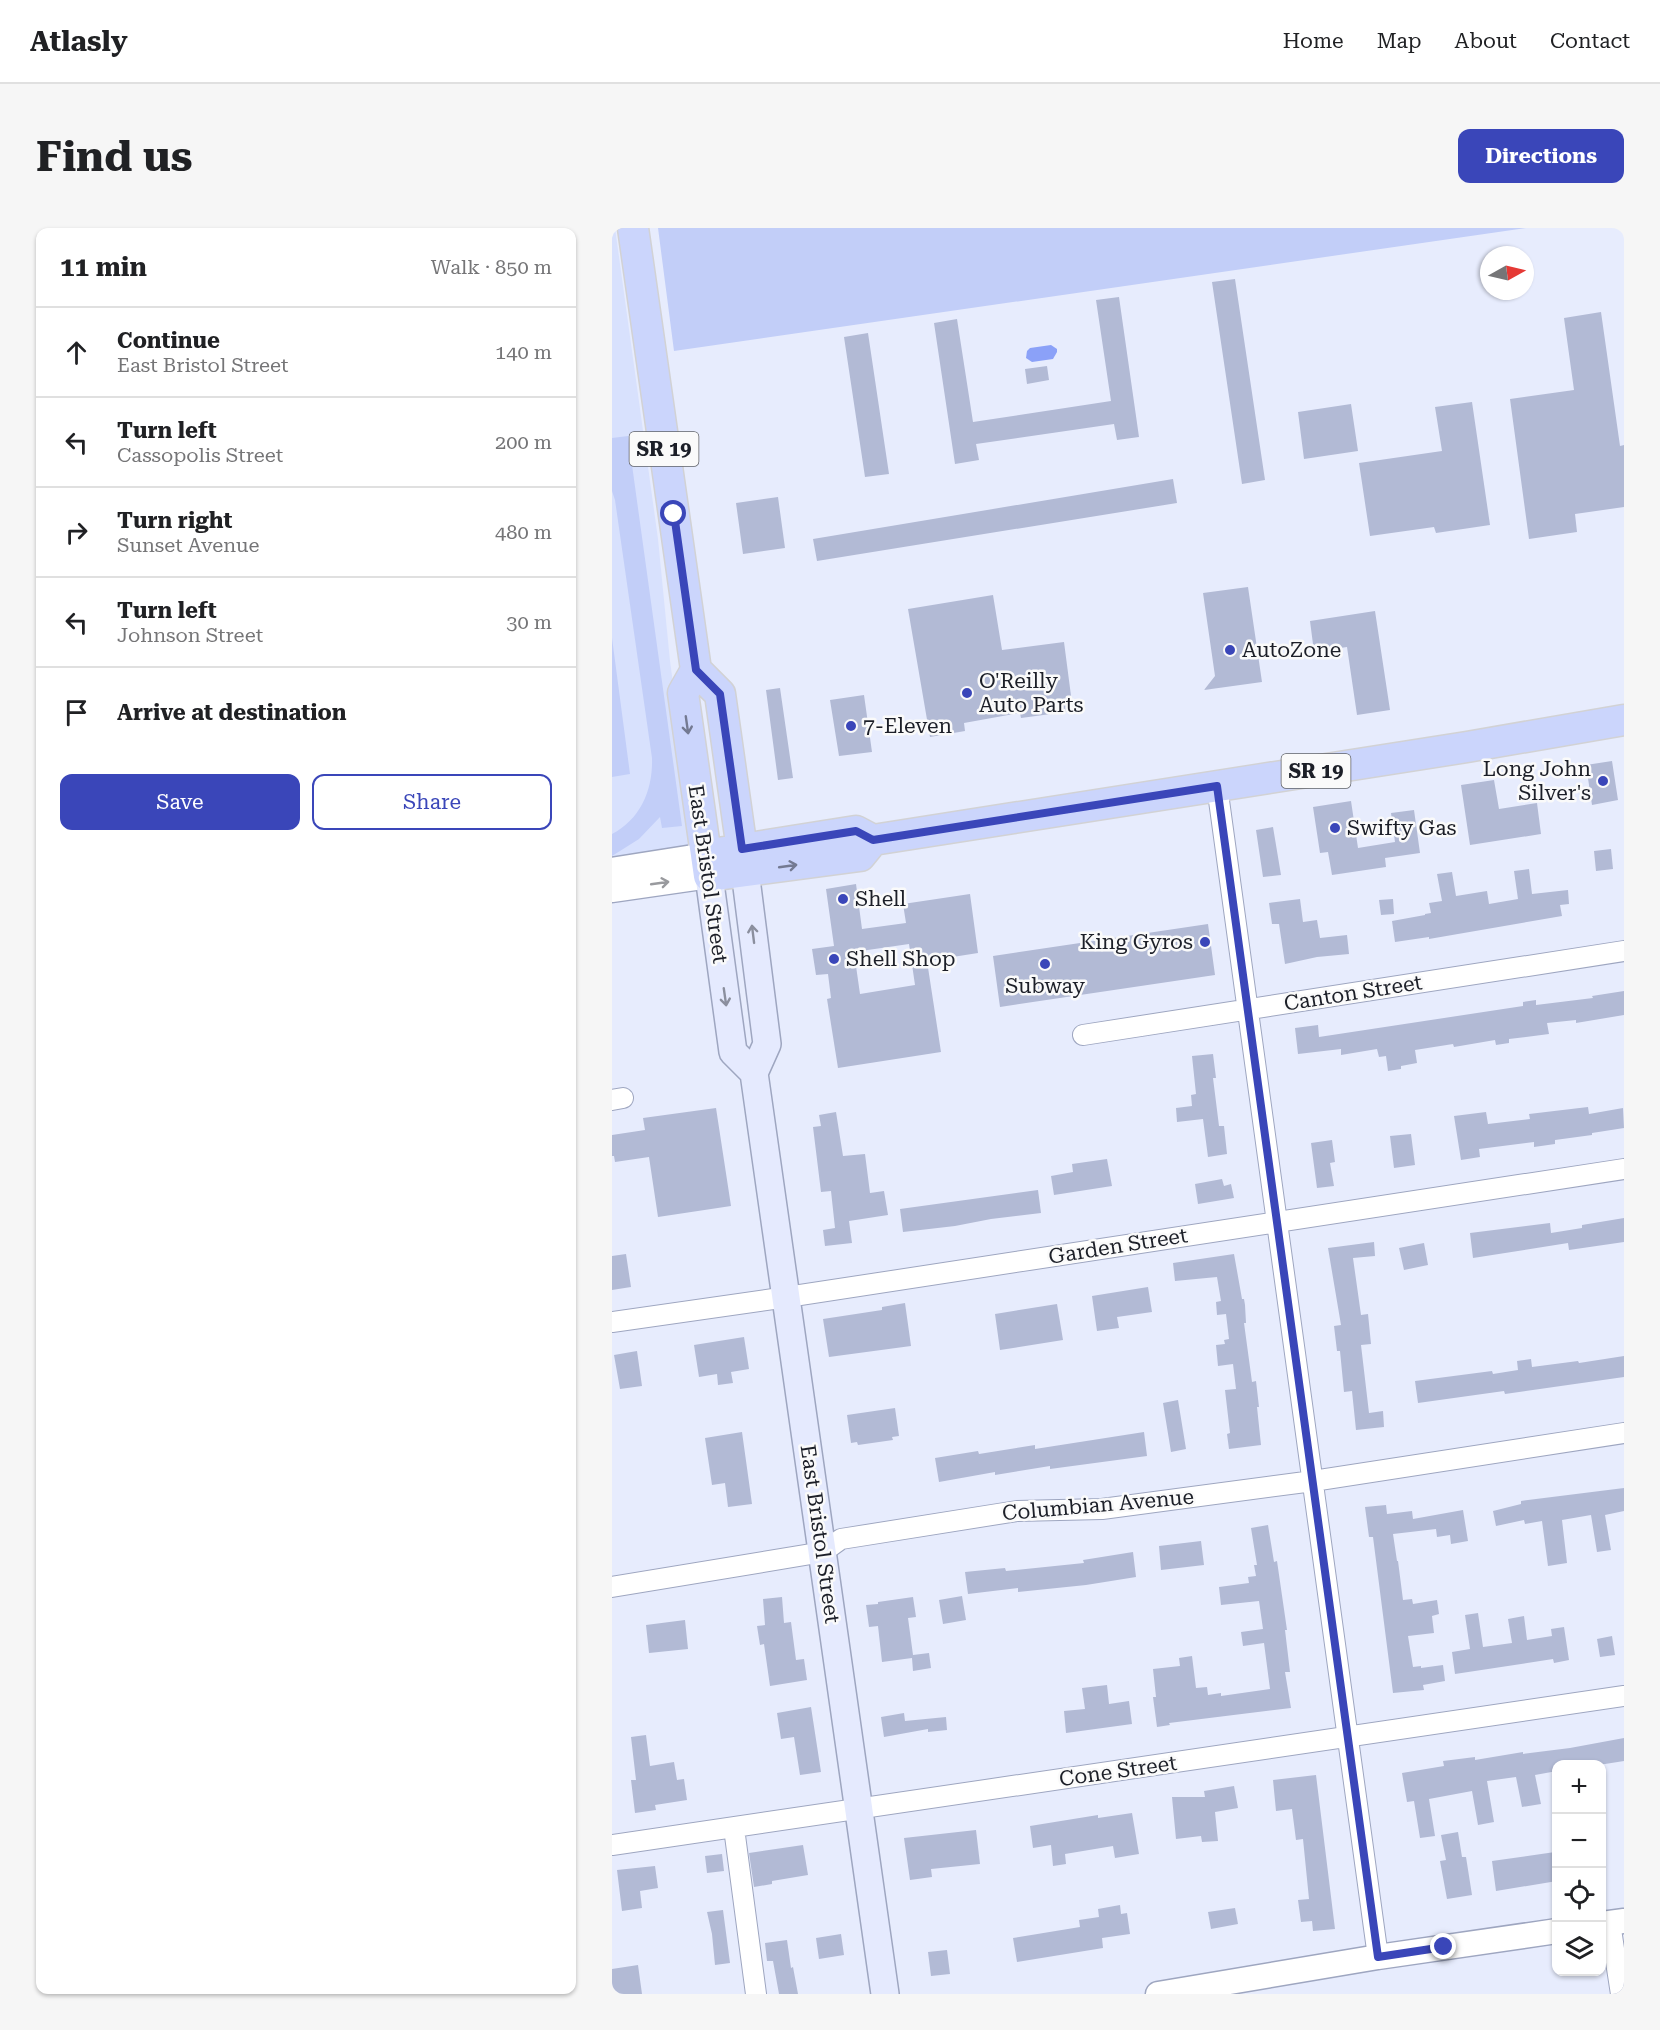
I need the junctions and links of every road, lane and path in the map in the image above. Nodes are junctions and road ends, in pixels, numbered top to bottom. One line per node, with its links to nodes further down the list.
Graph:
1 (633, 228): 2 (main road, SR 19)
2 (696, 670): 5 (main road, East Bristol Street); 6 (main road, East Bristol Street, one-way to 6)
3 (1624, 720): 4 (main road, SR 19)
4 (1217, 786): 5 (main road, SR 19); 10 (street)
5 (743, 860): 6 (main road, SR 19); 12 (main road, East Bristol Street, one-way to 5)
6 (707, 866): 7 (street); 8 (street, one-way to 6); 12 (main road, East Bristol Street, one-way to 12)
7 (612, 870)
8 (612, 890)
9 (1624, 951): 10 (street, Canton Street)
10 (1248, 1009): 11 (street, Canton Street); 14 (street)
11 (1083, 1035)
12 (754, 1073): 15 (main road, East Bristol Street)
13 (1624, 1169): 14 (street, Garden Street)
14 (1278, 1221): 15 (street, Garden Street); 18 (street)
15 (787, 1297): 16 (street, Garden Street); 19 (main road, East Bristol Street)
16 (612, 1322)
17 (1624, 1433): 18 (street, Columbian Avenue)
18 (1313, 1481): 19 (street, Columbian Avenue); 22 (street)
19 (823, 1552): 20 (street, Columbian Avenue); 23 (main road, East Bristol Street)
20 (612, 1587)
21 (1624, 1696): 22 (street, Cone Street)
22 (1348, 1737): 23 (street, Cone Street); 28 (street)
23 (859, 1810): 24 (street, Cone Street); 30 (main road, East Bristol Street)
24 (734, 1828): 25 (street, Cone Street); 29 (street)
25 (612, 1845)
26 (1612, 1923): 32 (street)
27 (1552, 1932): 28 (street)
28 (1378, 1957): 31 (street)
29 (756, 1994)
30 (885, 1994)
31 (1158, 1994)
32 (1621, 1994)

